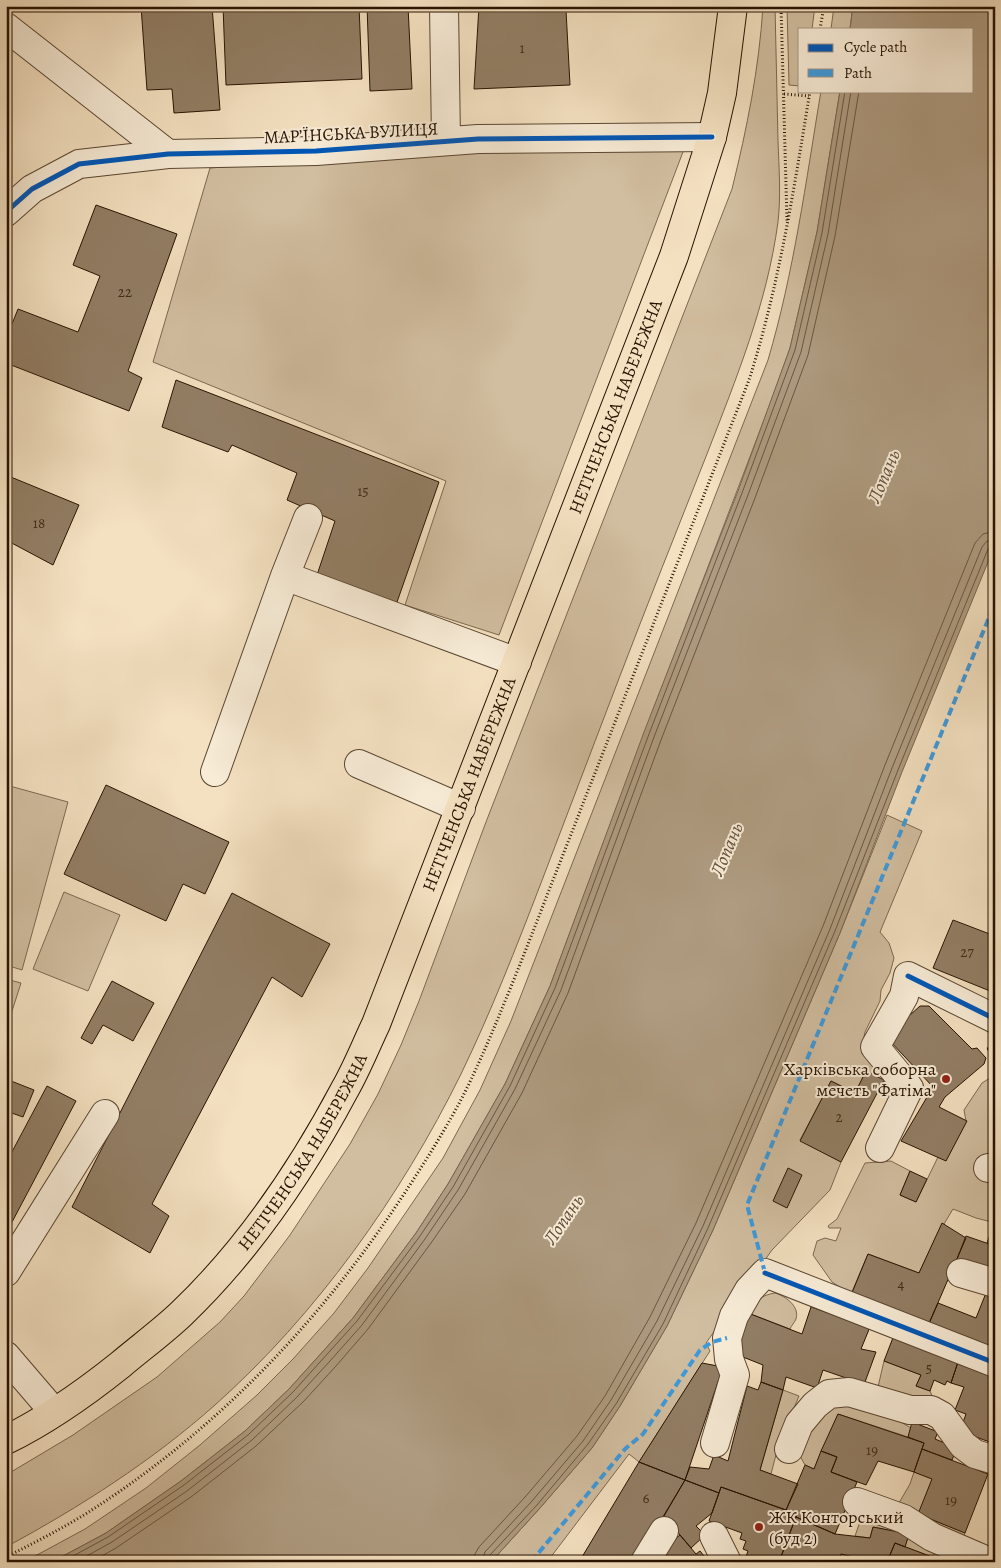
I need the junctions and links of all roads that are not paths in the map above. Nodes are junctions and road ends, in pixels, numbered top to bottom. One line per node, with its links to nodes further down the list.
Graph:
1 (444, 6): 5 (street)
2 (733, 6): 4 (main road, НЕТІЧЕНСЬКА НАБЕРЕЖНА)
3 (6, 26): 6 (street)
4 (712, 137): 5 (street, МАР’ЇНСЬКА ВУЛИЦЯ); 10 (main road, НЕТІЧЕНСЬКА НАБЕРЕЖНА)
5 (446, 141): 6 (street, МАР’ЇНСЬКА ВУЛИЦЯ)
6 (168, 154): 7 (street, МАР’ЇНСЬКА ВУЛИЦЯ)
7 (6, 212)
8 (308, 518): 9 (street)
9 (284, 576): 10 (street); 12 (street)
10 (517, 662): 13 (main road, НЕТІЧЕНСЬКА НАБЕРЕЖНА)
11 (359, 764): 13 (street)
12 (215, 772)
13 (461, 808): 22 (main road, НЕТІЧЕНСЬКА НАБЕРЕЖНА)
14 (995, 1019): 16 (street)
15 (105, 1114): 17 (street)
16 (880, 1148)
17 (6, 1272)
18 (961, 1273): 19 (street)
19 (995, 1283)
20 (6, 1356): 22 (street)
21 (995, 1363): 24 (street)
22 (54, 1412): 23 (main road, НЕТІЧЕНСЬКА НАБЕРЕЖНА)
23 (6, 1440)
24 (715, 1443)
25 (789, 1449): 26 (street)
26 (995, 1460)
27 (857, 1502): 32 (street)
28 (664, 1531): 30 (street)
29 (714, 1536): 31 (street)
30 (645, 1562)
31 (728, 1562)
32 (990, 1562)

